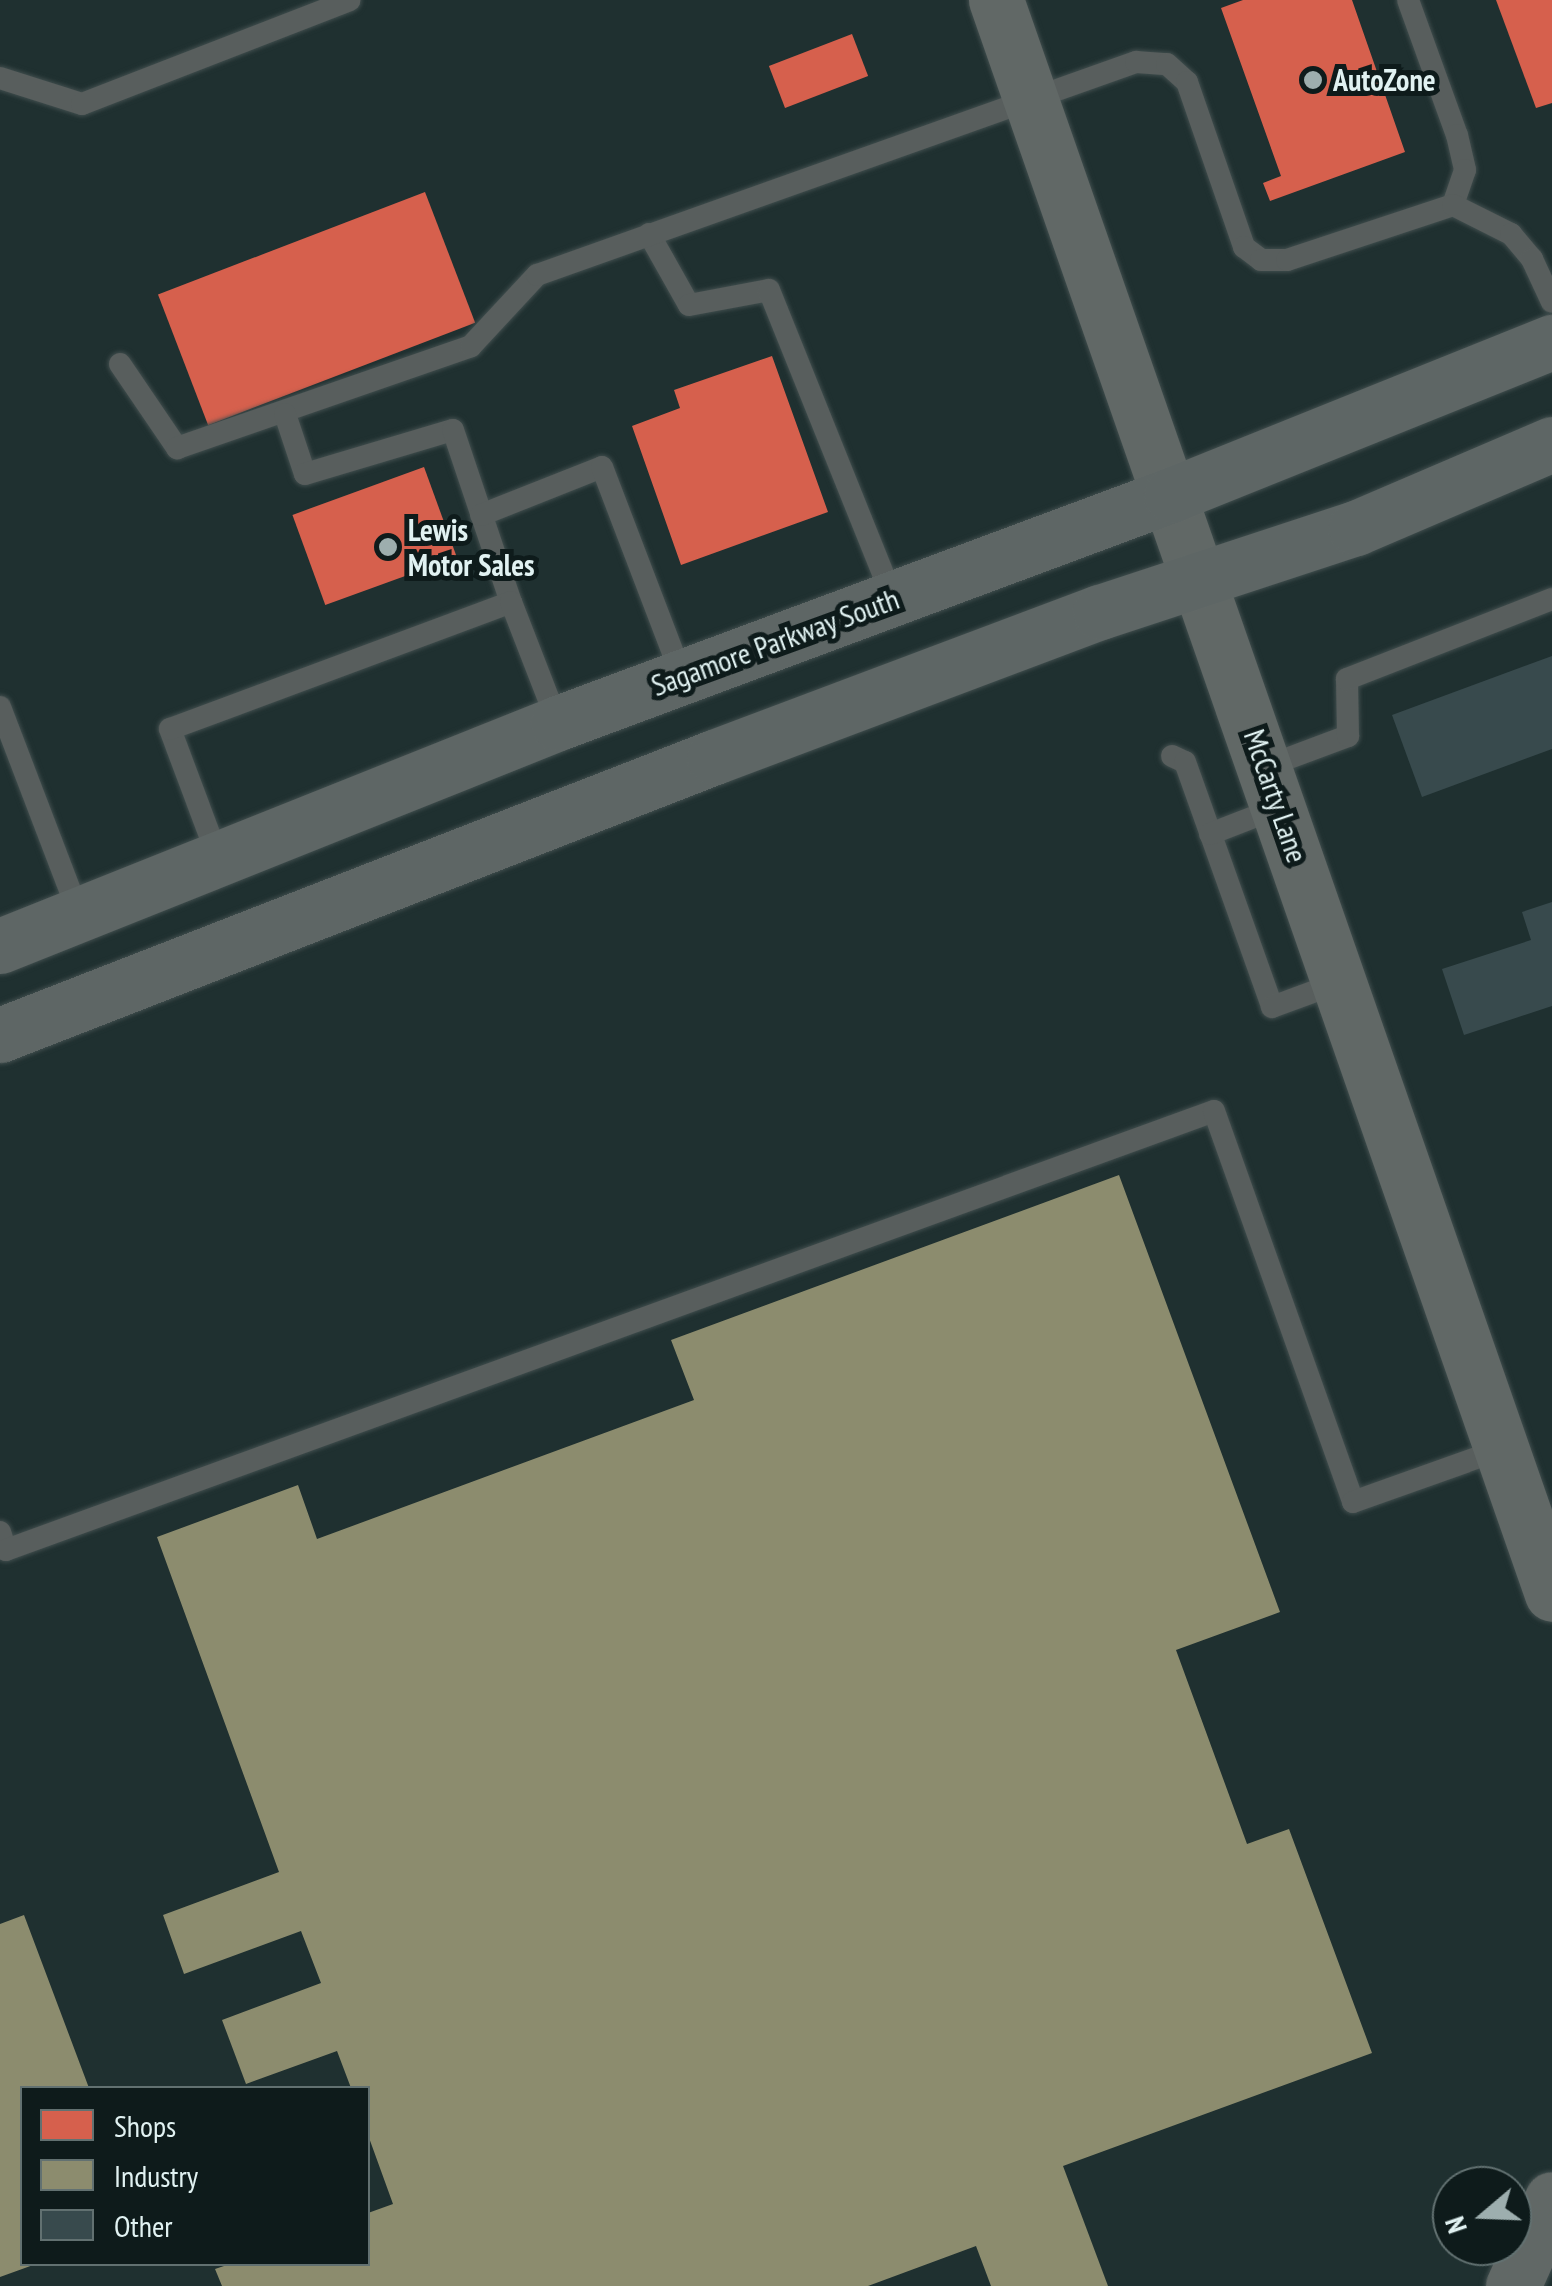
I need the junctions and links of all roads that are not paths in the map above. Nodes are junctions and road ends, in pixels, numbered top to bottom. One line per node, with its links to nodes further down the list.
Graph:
1 (350, 0): 4 (lane)
2 (996, 0): 5 (main road, McCarty Lane)
3 (1408, 0): 6 (lane)
4 (0, 78)
5 (1030, 95): 6 (lane); 7 (lane); 13 (main road, McCarty Lane)
6 (1453, 205): 8 (lane)
7 (649, 234): 11 (lane); 16 (lane)
8 (1552, 302)
9 (1552, 342): 13 (main road, Sagamore Parkway South)
10 (120, 364): 11 (lane)
11 (285, 414): 14 (lane)
12 (1551, 448): 15 (main road)
13 (1171, 496): 15 (main road, McCarty Lane); 16 (main road, Sagamore Parkway South)
14 (482, 514): 18 (lane); 19 (lane)
15 (1201, 580): 23 (main road, McCarty Lane); 29 (main road)
16 (894, 598): 19 (main road, Sagamore Parkway South)
17 (1552, 599): 23 (lane)
18 (511, 602): 21 (lane); 25 (lane)
19 (682, 676): 21 (main road, Sagamore Parkway South)
20 (0, 707): 26 (lane)
21 (558, 722): 25 (main road, Sagamore Parkway South)
22 (1172, 756): 24 (lane)
23 (1272, 787): 24 (lane); 28 (main road, McCarty Lane)
24 (1210, 834): 28 (lane)
25 (219, 860): 26 (main road, Sagamore Parkway South)
26 (80, 915): 27 (main road, Sagamore Parkway South)
27 (0, 946)
28 (1340, 982): 30 (main road, McCarty Lane)
29 (0, 1036)
30 (1502, 1449): 31 (lane); 32 (main road, McCarty Lane)
31 (0, 1532)
32 (1552, 1594)
33 (1552, 2199): 34 (main road)
34 (1513, 2286)

